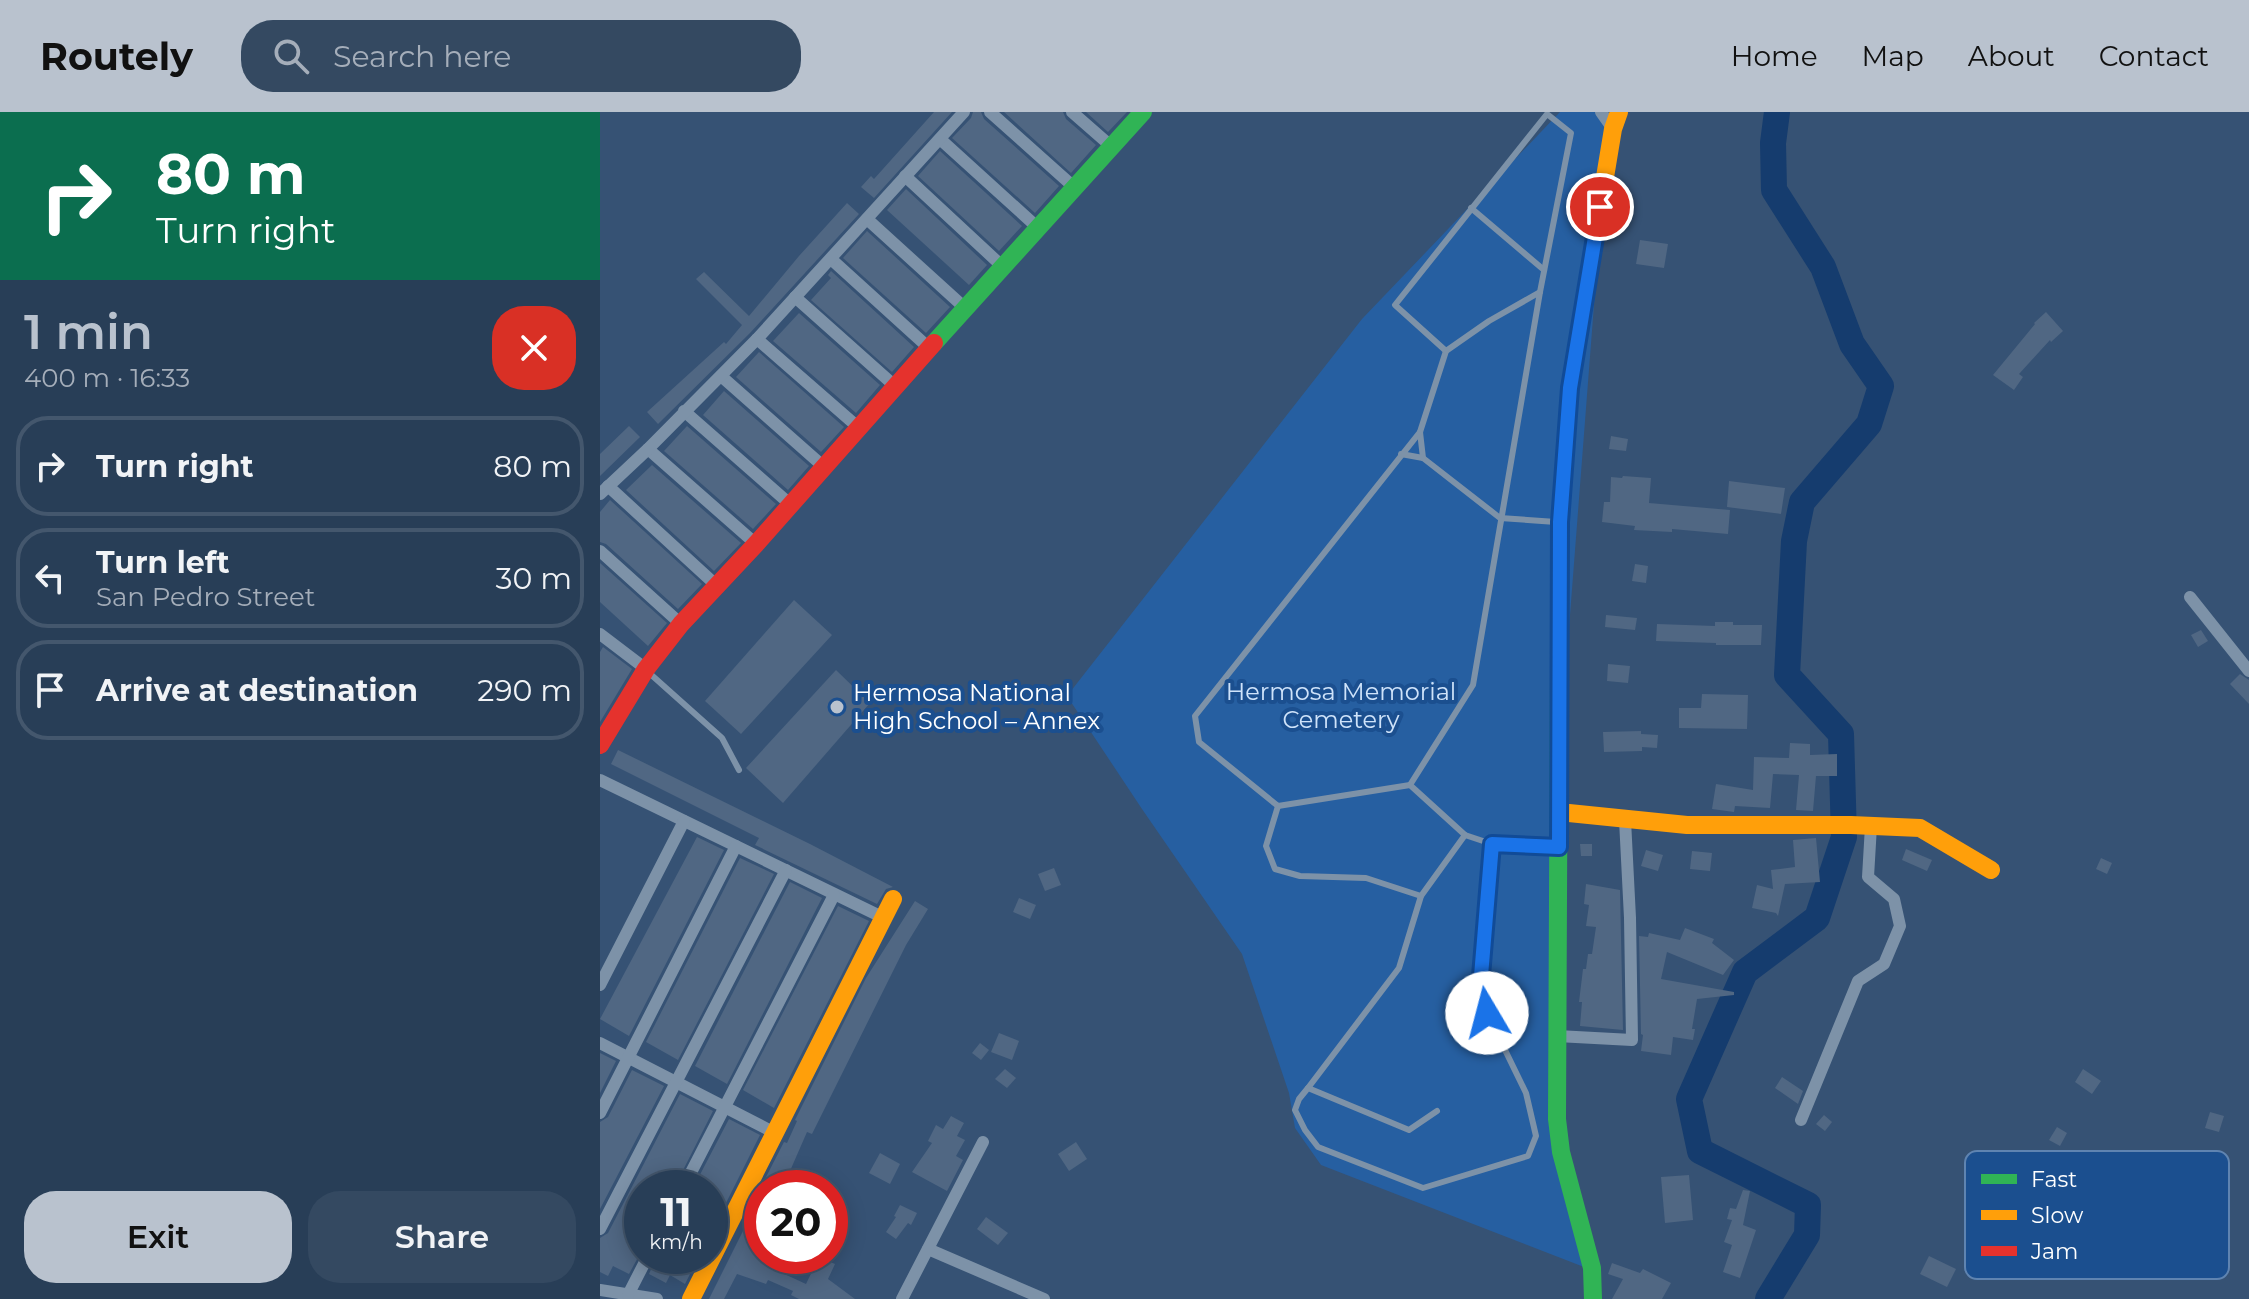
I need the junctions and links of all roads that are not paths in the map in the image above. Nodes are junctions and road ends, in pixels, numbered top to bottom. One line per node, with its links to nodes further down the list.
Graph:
1 (964, 112): 7 (street)
2 (990, 112): 10 (street)
3 (1072, 112): 8 (street)
4 (1143, 112): 8 (street)
5 (1601, 112): 6 (street)
6 (1616, 120): 35 (street)
7 (940, 139): 9 (street); 13 (street)
8 (1112, 147): 10 (street)
9 (905, 176): 12 (street); 15 (street)
10 (1075, 188): 13 (street)
11 (1471, 208): 16 (lane); 16 (lane); 22 (lane)
12 (867, 219): 14 (street); 19 (street)
13 (1037, 227): 15 (street)
14 (831, 259): 18 (street); 21 (street)
15 (1002, 266): 19 (street)
16 (1544, 270): 17 (lane)
17 (1540, 292): 22 (lane); 34 (lane)
18 (795, 297): 20 (street); 24 (street)
19 (965, 308): 21 (street)
20 (757, 339): 23 (street); 26 (street)
21 (929, 348): 24 (street)
22 (1446, 351): 27 (lane)
23 (721, 376): 25 (street); 31 (street)
24 (896, 387): 26 (street)
25 (684, 411): 28 (street); 33 (street)
26 (859, 428): 31 (street)
27 (1420, 432): 29 (lane); 30 (lane)
28 (648, 449): 32 (street); 36 (street)
29 (1401, 454): 30 (lane); 48 (lane)
30 (1423, 458): 34 (lane)
31 (824, 467): 33 (street)
32 (604, 490): 38 (street)
33 (791, 505): 36 (street)
34 (1500, 518): 35 (lane); 47 (lane)
35 (1560, 522): 49 (street)
36 (756, 544): 38 (street)
37 (600, 551): 40 (street)
38 (717, 586): 40 (street)
39 (2190, 597): 43 (street)
40 (681, 624): 42 (street)
41 (600, 634): 42 (street)
42 (646, 669): 44 (street); 45 (lane)
43 (2249, 671)
44 (600, 745)
45 (739, 770)
46 (600, 780): 51 (street)
47 (1410, 785): 48 (lane); 53 (lane)
48 (1278, 806): 60 (lane)
49 (1559, 812): 50 (street); 56 (street)
50 (1625, 820): 52 (street); 64 (street)
51 (684, 821): 55 (street); 63 (street)
52 (1871, 826): 58 (street); 72 (street)
53 (1465, 835): 54 (lane); 60 (lane)
54 (1492, 844): 56 (lane); 68 (lane)
55 (736, 846): 57 (street); 66 (street)
56 (1559, 847): 64 (street)
57 (786, 870): 59 (street); 67 (street)
58 (1991, 870)
59 (834, 895): 62 (street); 69 (street)
60 (1421, 896): 68 (lane)
61 (893, 899): 62 (street)
62 (884, 918): 73 (street)
63 (600, 985)
64 (1557, 1036): 85 (street)
65 (600, 1043): 66 (street)
66 (629, 1058): 67 (street); 71 (street)
67 (677, 1082): 69 (street); 76 (street)
68 (1308, 1088): 70 (lane)
69 (725, 1107): 73 (street); 75 (street)
70 (1437, 1111)
71 (600, 1113)
72 (1801, 1120)
73 (775, 1133): 82 (street)
74 (983, 1142): 77 (street)
75 (692, 1170)
76 (600, 1229)
77 (928, 1249): 83 (street); 84 (street)
78 (639, 1274): 80 (street)
79 (600, 1290): 80 (street)
80 (628, 1295): 81 (street)
81 (657, 1299)
82 (691, 1299)
83 (902, 1299)
84 (1044, 1299)
85 (1593, 1299)

